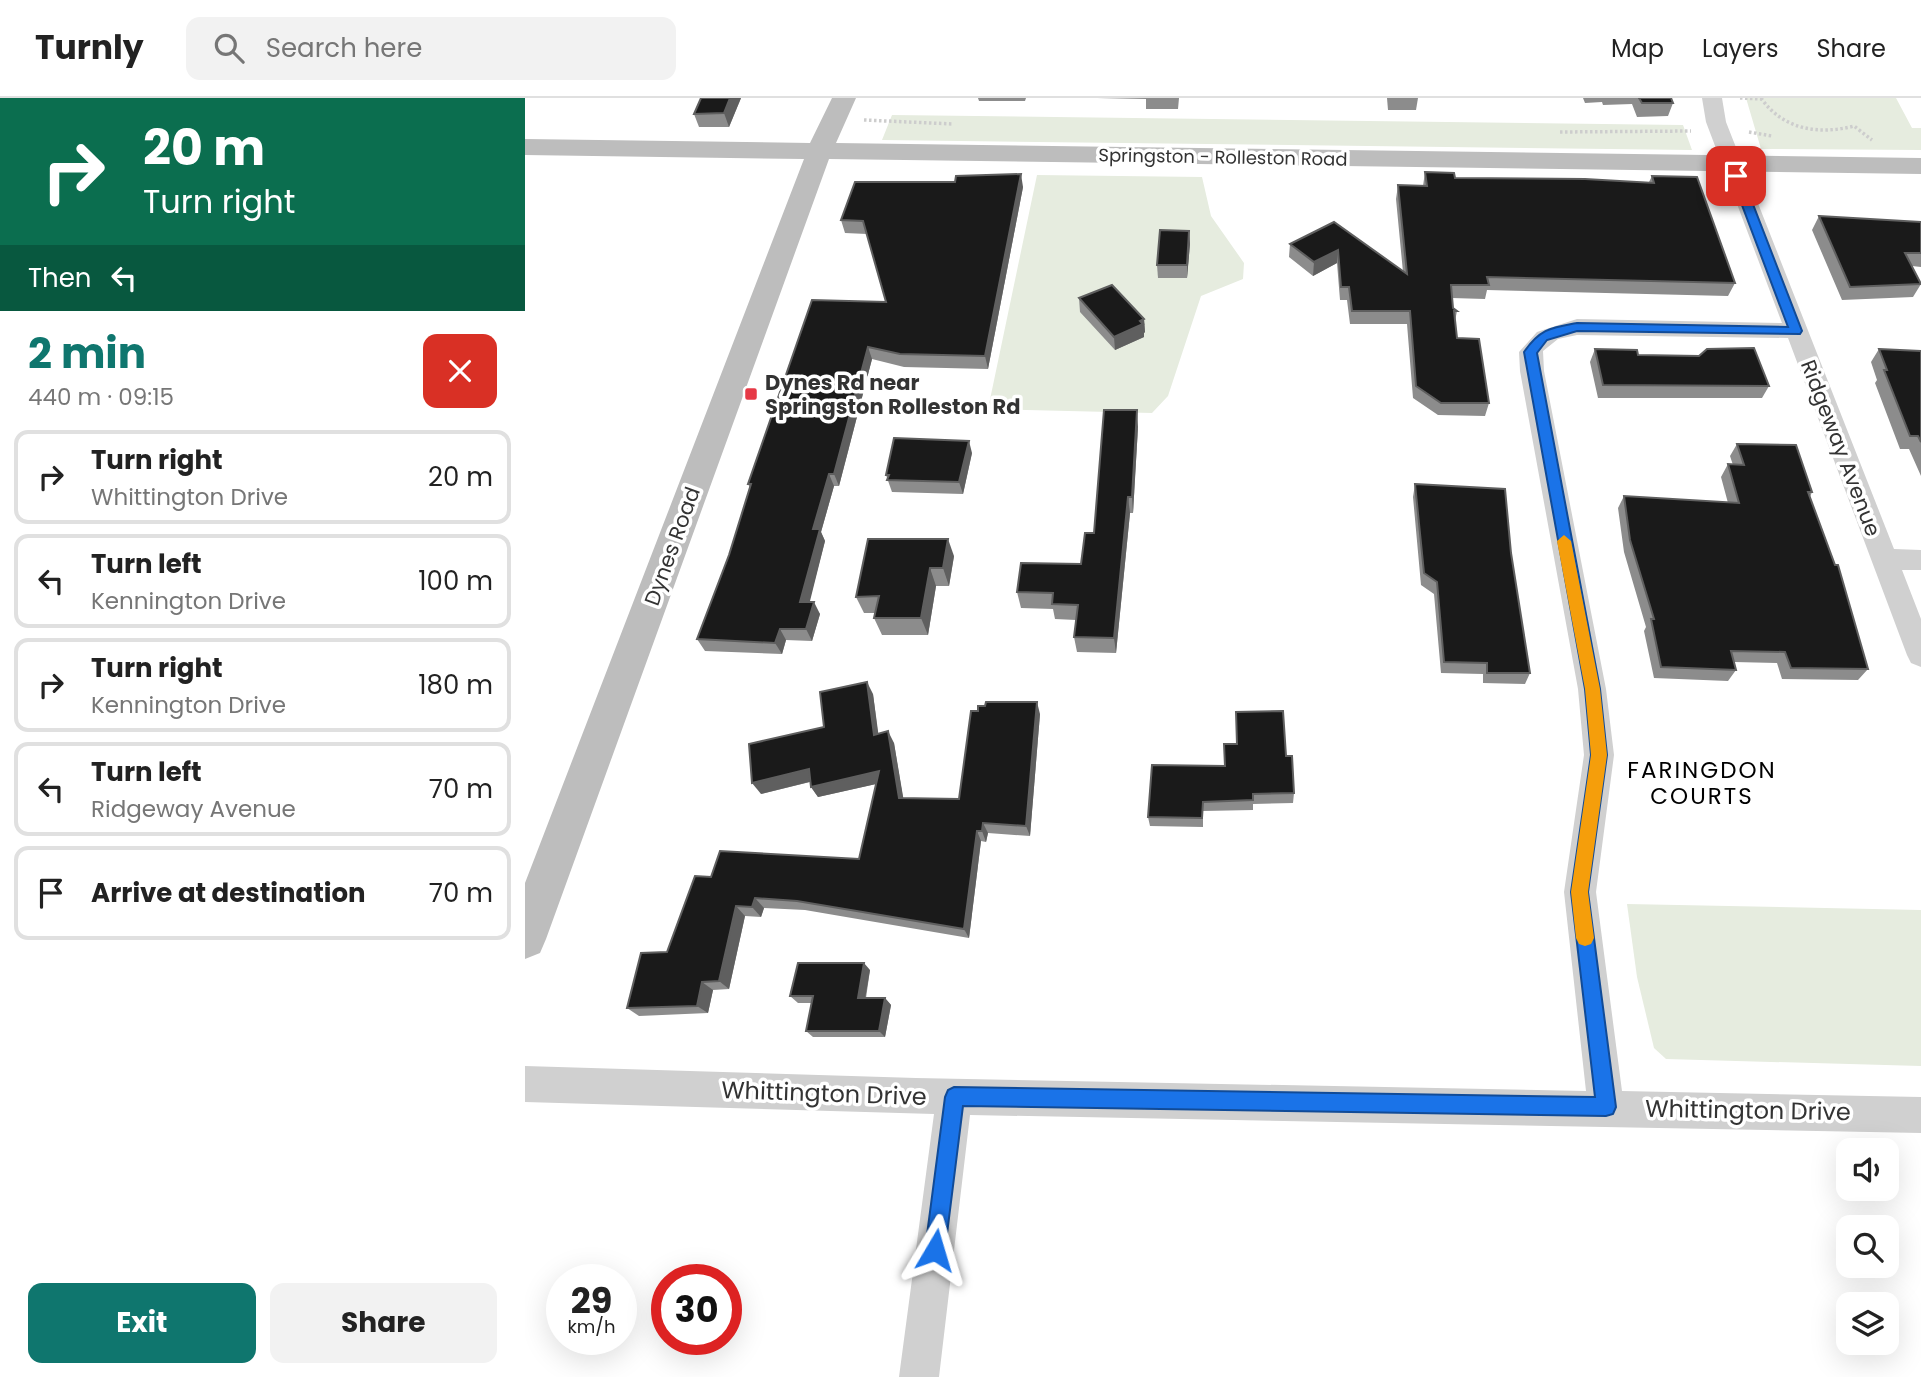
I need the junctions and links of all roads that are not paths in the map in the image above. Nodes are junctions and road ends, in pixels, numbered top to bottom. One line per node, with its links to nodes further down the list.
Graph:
1 (844, 98): 4 (main road, Dynes Road)
2 (1712, 98): 5 (street, Ridgeway Avenue)
3 (525, 147): 4 (main road, Springston - Rolleston Road)
4 (819, 152): 5 (main road, Springston - Rolleston Road); 11 (main road, Dynes Road)
5 (1731, 163): 6 (main road, Springston - Rolleston Road); 7 (street, Ridgeway Avenue)
6 (1921, 166)
7 (1796, 331): 8 (street, Ridgeway Avenue); 14 (street)
8 (1884, 559): 9 (street); 10 (street, Ridgeway Avenue)
9 (1921, 559)
10 (1921, 654)
11 (525, 939)
12 (525, 1084): 13 (street, Whittington Drive)
13 (954, 1097): 14 (street, Whittington Drive); 16 (street)
14 (1606, 1107): 15 (street, Whittington Drive)
15 (1921, 1115)
16 (919, 1377)

